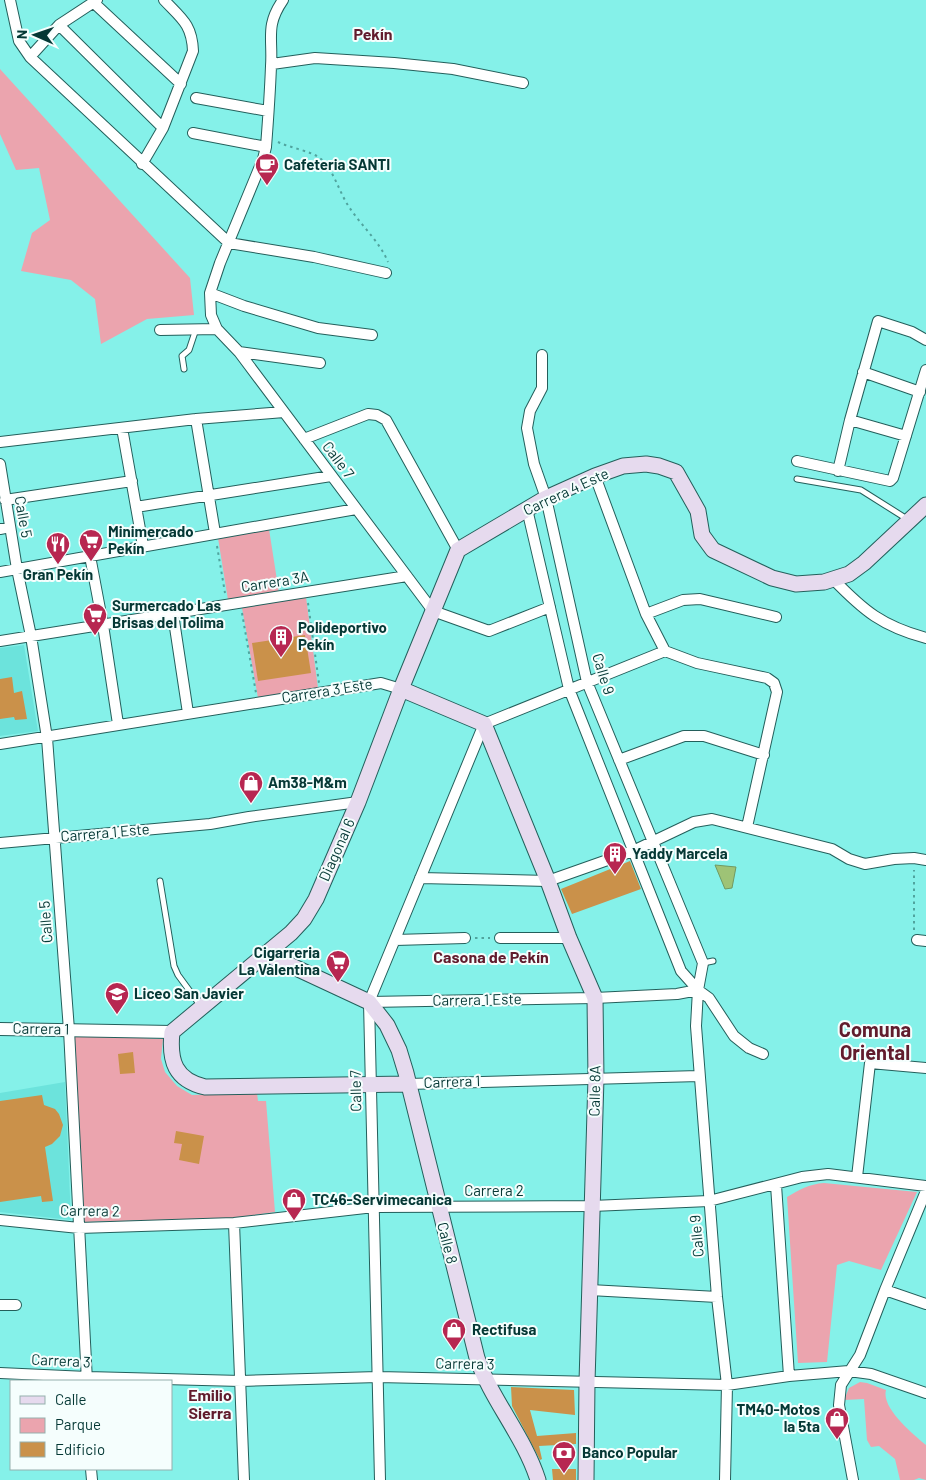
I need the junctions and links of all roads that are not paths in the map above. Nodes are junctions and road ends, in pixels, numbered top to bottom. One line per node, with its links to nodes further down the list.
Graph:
1 (10, 0): 6 (street)
2 (164, 0): 9 (street)
3 (283, 0): 7 (street)
4 (95, 1): 5 (street); 9 (street)
5 (59, 25): 6 (street); 12 (street)
6 (30, 56): 15 (street)
7 (272, 64): 8 (street); 11 (street)
8 (523, 83)
9 (181, 84): 12 (street)
10 (196, 98): 11 (street)
11 (268, 111): 14 (street)
12 (163, 128): 15 (street)
13 (194, 134): 14 (street)
14 (266, 142): 16 (street)
15 (142, 164): 16 (street)
16 (228, 243): 17 (street); 18 (street)
17 (386, 272)
18 (210, 293): 20 (street); 22 (street)
19 (196, 329): 20 (street); 21 (street); 27 (lane)
20 (217, 329): 24 (street, Calle 7)
21 (160, 330)
22 (372, 335)
23 (926, 340): 29 (street)
24 (239, 352): 26 (street); 31 (street, Calle 7)
25 (542, 355): 46 (street, Calle 9)
26 (320, 362)
27 (184, 369)
28 (926, 370): 30 (street)
29 (863, 372): 30 (street); 33 (street)
30 (920, 392): 35 (street)
31 (284, 412): 32 (street); 36 (street, Calle 7)
32 (196, 419): 34 (street); 45 (street)
33 (850, 420): 35 (street); 40 (street)
34 (122, 428): 37 (street); 44 (street)
35 (906, 436): 40 (street)
36 (304, 439): 41 (street, Calle 7); 56 (street)
37 (0, 442)
38 (796, 461): 40 (street)
39 (0, 464): 47 (street, Calle 5)
40 (838, 471)
41 (331, 476): 45 (street); 50 (street, Calle 7)
42 (596, 476): 46 (main road, Carrera 4 Este); 61 (main road, Carrera 4 Este); 65 (street)
43 (797, 479): 52 (lane)
44 (132, 481): 47 (street); 49 (street)
45 (209, 494): 49 (street); 54 (street)
46 (546, 498): 51 (main road, Carrera 4 Este); 72 (street, Calle 9)
47 (5, 500): 53 (street, Calle 5)
48 (926, 505): 52 (main road, Carrera 4 Este)
49 (136, 506): 55 (street)
50 (356, 509): 54 (street); 60 (street, Calle 7)
51 (527, 509): 56 (main road, Carrera 4 Este); 62 (street)
52 (910, 520): 61 (main road, Carrera 4 Este)
53 (5, 528): 58 (street, Calle 5)
54 (215, 533): 55 (street)
55 (143, 546): 57 (street)
56 (458, 550): 63 (main road, Diagonal 6)
57 (90, 556): 58 (street); 67 (street)
58 (17, 569): 59 (street); 68 (street, Calle 5)
59 (0, 572)
60 (407, 576): 63 (street, Calle 7); 64 (street, Carrera 3A)
61 (833, 579): 69 (street)
62 (550, 608): 63 (street); 74 (street)
63 (433, 611): 73 (main road, Diagonal 6)
64 (173, 614): 67 (street, Carrera 3A); 75 (street)
65 (646, 614): 66 (street); 71 (street)
66 (776, 617)
67 (103, 625): 68 (street, Carrera 3A); 76 (street)
68 (31, 636): 70 (street, Carrera 3A); 78 (street, Calle 5)
69 (926, 638)
70 (0, 641)
71 (665, 651): 72 (street); 80 (street)
72 (587, 682): 74 (street); 81 (street, Calle 9)
73 (401, 688): 75 (street, Carrera 3 Este); 77 (main road, Carrera 3 Este); 82 (main road, Diagonal 6)
74 (569, 689): 77 (street); 87 (street)
75 (188, 713): 76 (street, Carrera 3 Este)
76 (118, 724): 78 (street, Carrera 3 Este)
77 (484, 724): 89 (street, Calle 7); 91 (main road, Calle 8A)
78 (46, 738): 79 (street, Carrera 3 Este); 84 (street, Calle 5)
79 (0, 744)
80 (764, 754): 81 (street); 83 (street)
81 (619, 760): 85 (street, Calle 9)
82 (358, 802): 84 (street, Carrera 1 Este); 96 (main road, Diagonal 6)
83 (747, 827): 85 (street); 88 (street)
84 (55, 838): 86 (street, Carrera 1 Este); 102 (street, Calle 5)
85 (653, 842): 87 (street); 97 (street, Calle 9)
86 (0, 843)
87 (633, 850): 91 (street); 97 (street)
88 (926, 860)
89 (420, 878): 91 (street); 95 (street, Calle 7)
90 (160, 881): 100 (lane)
91 (548, 881): 94 (main road, Calle 8A)
92 (465, 938): 95 (street)
93 (500, 938): 94 (street)
94 (569, 938): 98 (main road, Calle 8A)
95 (395, 940): 99 (street, Calle 7)
96 (266, 954): 99 (main road, Carrera 1 Este); 100 (main road, Diagonal 6)
97 (698, 990): 98 (street, Carrera 1 Este); 104 (street); 106 (street, Calle 9)
98 (595, 998): 99 (street, Carrera 1 Este); 107 (main road, Calle 8A)
99 (369, 1002): 108 (street, Calle 7); 109 (main road, Calle 8)
100 (202, 1008): 103 (main road, Diagonal 6)
101 (0, 1029): 102 (street, Carrera 1)
102 (69, 1030): 103 (street, Carrera 1); 120 (street, Calle 5)
103 (172, 1032): 108 (main road, Carrera 1)
104 (763, 1054)
105 (926, 1068): 110 (street)
106 (699, 1076): 107 (street, Carrera 1); 114 (street, Calle 9)
107 (596, 1078): 109 (street, Carrera 1); 115 (main road, Calle 8A)
108 (371, 1084): 109 (main road, Carrera 1); 117 (street, Calle 7)
109 (408, 1084): 116 (main road, Calle 8)
110 (857, 1177): 111 (street, Carrera 2); 112 (street, Carrera 2)
111 (776, 1185): 114 (street, Carrera 2); 129 (street)
112 (926, 1186)
113 (926, 1191): 122 (street)
114 (709, 1201): 115 (street, Carrera 2); 123 (street, Calle 9)
115 (592, 1206): 116 (street, Carrera 2); 121 (main road, Calle 8A)
116 (438, 1207): 117 (street, Carrera 2); 132 (main road, Calle 8)
117 (374, 1208): 119 (street, Carrera 2); 130 (street, Calle 7)
118 (0, 1220): 120 (street, Carrera 2)
119 (234, 1223): 120 (street, Carrera 2); 135 (street)
120 (79, 1228): 131 (street, Calle 5)
121 (590, 1290): 123 (street); 136 (main road, Calle 8A)
122 (885, 1290): 124 (street); 127 (street)
123 (717, 1296): 137 (street, Calle 9)
124 (926, 1304)
125 (0, 1305): 126 (street)
126 (16, 1305)
127 (850, 1371): 129 (street, Carrera 3); 138 (street, Carrera 3); 144 (street)
128 (0, 1372): 131 (street, Carrera 3)
129 (789, 1376): 137 (street, Carrera 3)
130 (378, 1377): 132 (street, Carrera 3); 135 (street, Carrera 3); 140 (street, Calle 7)
131 (87, 1379): 133 (street, Carrera 3)
132 (484, 1379): 136 (street, Carrera 3); 141 (main road, Calle 8)
133 (164, 1380)
134 (172, 1380): 135 (street, Carrera 3)
135 (241, 1381): 139 (street)
136 (587, 1382): 137 (street, Carrera 3); 142 (main road, Calle 8A)
137 (727, 1384): 143 (street, Calle 9)
138 (926, 1393)
139 (244, 1480)
140 (380, 1480)
141 (538, 1480)
142 (586, 1480)
143 (725, 1480)
144 (853, 1480)

